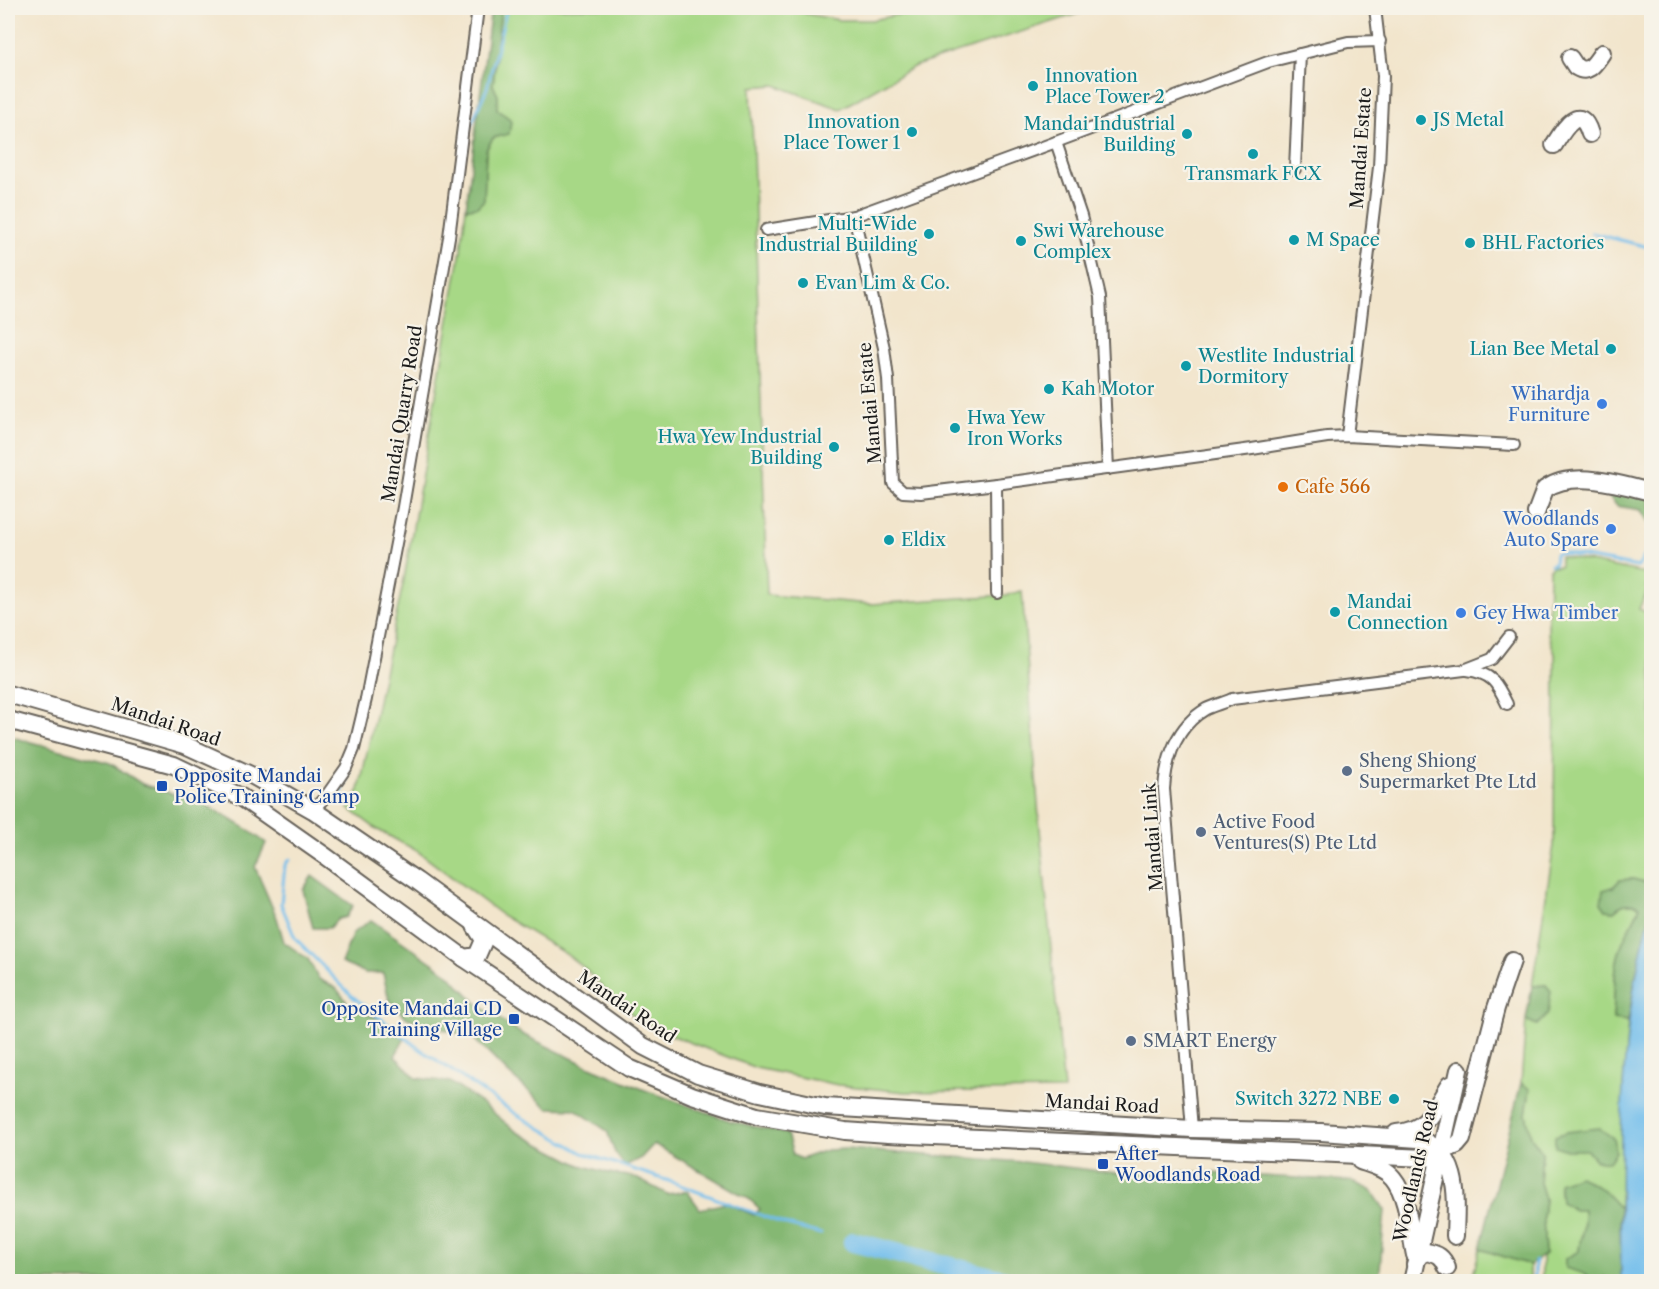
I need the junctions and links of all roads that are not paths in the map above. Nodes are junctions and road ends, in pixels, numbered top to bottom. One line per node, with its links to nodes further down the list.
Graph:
1 (478, 8): 25 (street, Mandai Quarry Road)
2 (1375, 8): 3 (street, Mandai Estate)
3 (1380, 41): 5 (street); 13 (street, Mandai Estate)
4 (1602, 53): 6 (main road)
5 (1300, 54): 8 (street); 10 (street)
6 (1570, 58)
7 (1590, 134): 9 (main road)
8 (1056, 142): 11 (street); 15 (street)
9 (1554, 146)
10 (1295, 169)
11 (854, 216): 12 (street); 16 (street, Mandai Estate)
12 (766, 231)
13 (1347, 436): 14 (street, Mandai Estate); 15 (street, Mandai Estate)
14 (1514, 445)
15 (1108, 469): 16 (street, Mandai Estate)
16 (996, 484): 19 (street)
17 (1652, 492): 18 (main road)
18 (1536, 513)
19 (998, 593)
20 (1509, 637): 21 (street, Mandai Link)
21 (1464, 670): 23 (street, Mandai Link); 31 (street, Mandai Link)
22 (8, 694): 25 (main road, Mandai Road)
23 (1507, 704)
24 (8, 720): 27 (main road, Mandai Road)
25 (313, 810): 26 (main road, Mandai Road)
26 (473, 922): 27 (main road); 30 (main road, Mandai Road)
27 (464, 958): 34 (main road, Mandai Road)
28 (1512, 961): 35 (main road)
29 (1452, 1097): 32 (main road); 32 (main road, Woodlands Road); 35 (main road, Woodlands Road)
30 (977, 1117): 31 (main road, Mandai Road); 34 (main road)
31 (1192, 1129): 33 (main road, Mandai Road)
32 (1413, 1130): 33 (main road)
33 (1368, 1135): 35 (main road)
34 (995, 1139): 36 (main road, Mandai Road)
35 (1439, 1153): 36 (main road, Mandai Road); 37 (main road); 38 (main road, Woodlands Road)
36 (1343, 1155): 38 (main road)
37 (1455, 1236)
38 (1416, 1261): 39 (main road); 40 (main road, Woodlands Road)
39 (1447, 1268)
40 (1412, 1281)

